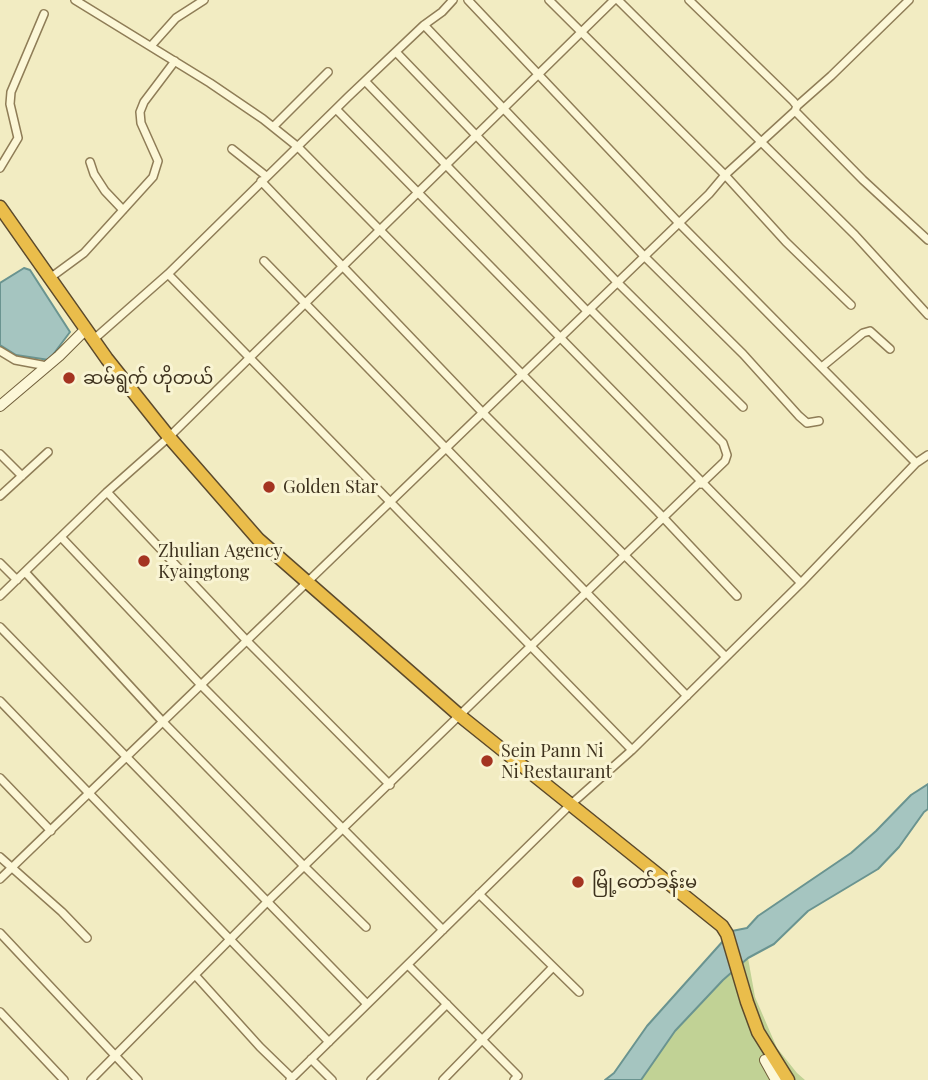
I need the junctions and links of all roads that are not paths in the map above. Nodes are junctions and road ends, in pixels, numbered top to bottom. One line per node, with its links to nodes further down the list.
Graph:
1 (75, 0): 10 (street)
2 (92, 0): 10 (street)
3 (204, 0): 14 (street)
4 (453, 0): 12 (street)
5 (468, 0): 18 (street)
6 (549, 0): 13 (street)
7 (616, 0): 13 (street); 25 (street)
8 (689, 0): 20 (street)
9 (909, 0): 20 (street)
10 (83, 4): 14 (street)
11 (44, 14): 30 (street)
12 (424, 24): 15 (street); 22 (street)
13 (581, 33): 18 (street); 31 (street)
14 (151, 46): 16 (street)
15 (396, 52): 19 (street); 24 (street)
16 (175, 61): 23 (street); 35 (street)
17 (328, 72): 23 (street)
18 (540, 73): 22 (street); 36 (street)
19 (365, 81): 21 (street); 29 (street)
20 (796, 108): 25 (street); 38 (street)
21 (336, 109): 26 (street); 33 (street)
22 (503, 110): 24 (street); 39 (street)
23 (273, 127): 26 (street)
24 (476, 136): 29 (street); 44 (street)
25 (761, 142): 31 (street); 48 (street)
26 (298, 147): 32 (street); 37 (street)
27 (232, 149): 32 (street)
28 (90, 162): 35 (street)
29 (447, 164): 33 (street); 47 (street)
30 (0, 168)
31 (725, 175): 36 (street); 45 (street)
32 (264, 178): 41 (street); 42 (street)
33 (417, 194): 37 (street); 50 (street)
34 (0, 207): 43 (highway)
35 (123, 210): 43 (street)
36 (678, 222): 39 (street); 55 (street)
37 (380, 230): 41 (street); 56 (street)
38 (928, 240)
39 (644, 256): 44 (street); 60 (street)
40 (264, 261): 46 (street)
41 (343, 266): 46 (street); 59 (street)
42 (168, 274): 49 (street); 53 (street)
43 (50, 278): 49 (highway)
44 (617, 282): 47 (street); 58 (street)
45 (850, 304)
46 (304, 305): 53 (street); 62 (street)
47 (589, 310): 50 (street); 68 (street)
48 (928, 315)
49 (90, 335): 54 (street); 61 (highway)
50 (559, 339): 56 (street); 68 (street)
51 (890, 349): 55 (street)
52 (0, 351): 54 (street)
53 (249, 358): 61 (street); 71 (street)
54 (47, 366): 57 (street)
55 (822, 366): 66 (street)
56 (522, 374): 59 (street); 72 (street)
57 (0, 406)
58 (743, 407)
59 (483, 412): 62 (street); 74 (street)
60 (819, 421)
61 (169, 436): 69 (street); 78 (highway)
62 (446, 448): 71 (street); 80 (street)
63 (48, 452): 67 (street)
64 (0, 454): 67 (street)
65 (928, 455): 66 (street)
66 (916, 463): 79 (street)
67 (22, 476): 70 (street)
68 (700, 483): 72 (street); 79 (street)
69 (107, 492): 73 (street); 84 (street)
70 (0, 496)
71 (391, 502): 78 (street); 85 (street)
72 (664, 518): 74 (street); 82 (street)
73 (61, 537): 76 (street); 87 (street)
74 (623, 555): 80 (street); 86 (street)
75 (0, 564): 77 (street)
76 (25, 572): 77 (street); 91 (street)
77 (17, 580): 81 (street)
78 (308, 582): 84 (street); 90 (highway)
79 (801, 583): 86 (street)
80 (587, 593): 85 (street); 88 (street)
81 (0, 596)
82 (737, 596)
83 (0, 627): 93 (street)
84 (247, 641): 87 (street); 95 (street)
85 (532, 645): 90 (street); 92 (street)
86 (726, 657): 88 (street)
87 (201, 685): 91 (street); 98 (street)
88 (687, 696): 92 (street)
89 (0, 701): 96 (street)
90 (459, 715): 95 (street); 97 (highway)
91 (163, 722): 93 (street); 101 (street)
92 (632, 750): 97 (street)
93 (126, 758): 96 (street); 105 (street)
94 (0, 778): 99 (street)
95 (390, 785): 98 (street)
96 (89, 794): 99 (street); 110 (street)
97 (569, 806): 104 (street); 118 (highway)
98 (344, 830): 101 (street); 107 (street)
99 (51, 831): 102 (street)
100 (0, 857): 102 (street)
101 (305, 867): 105 (street); 106 (street)
102 (11, 869): 103 (street); 109 (street)
103 (0, 879)
104 (479, 894): 107 (street); 112 (street)
105 (267, 902): 110 (street); 115 (street)
106 (366, 927)
107 (443, 930): 111 (street)
108 (0, 933): 121 (street)
109 (87, 938)
110 (231, 939): 113 (street); 120 (street)
111 (408, 965): 115 (street); 116 (street)
112 (553, 967): 114 (street); 119 (street)
113 (195, 975): 121 (street); 124 (street)
114 (579, 992)
115 (367, 1004): 120 (street)
116 (446, 1004): 119 (street); 129 (street)
117 (0, 1012): 125 (street)
118 (758, 1032): 123 (street); 133 (highway)
119 (482, 1040): 130 (street); 131 (street)
120 (329, 1042): 122 (street)
121 (115, 1056): 126 (street); 127 (street)
122 (312, 1059): 124 (street); 128 (street)
123 (765, 1060): 132 (street)
124 (291, 1079)
125 (64, 1080)
126 (91, 1080)
127 (138, 1080)
128 (332, 1080)
129 (371, 1080)
130 (443, 1080)
131 (514, 1080)
132 (774, 1080)
133 (788, 1080)

